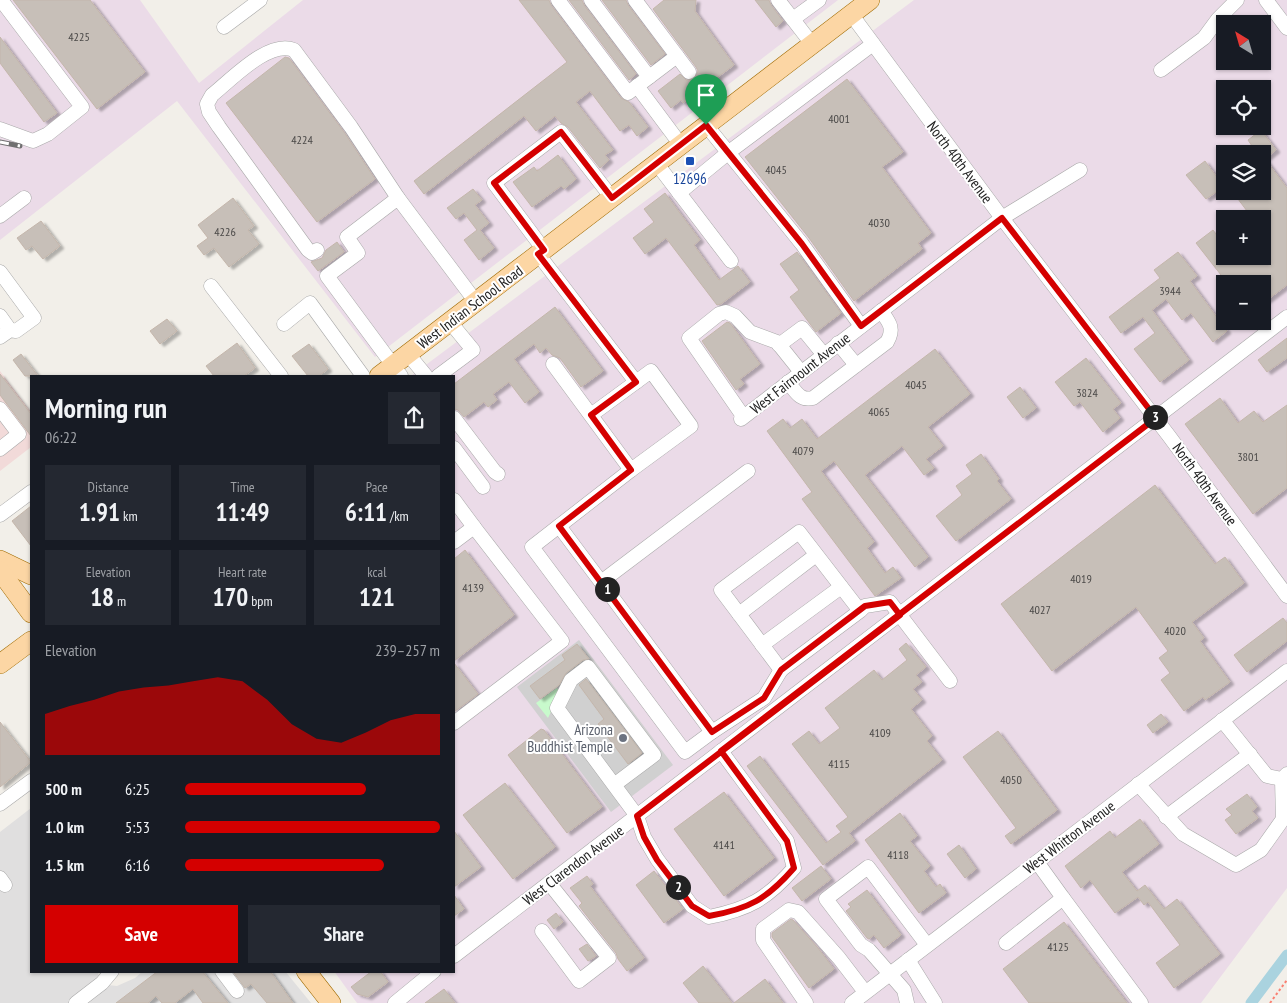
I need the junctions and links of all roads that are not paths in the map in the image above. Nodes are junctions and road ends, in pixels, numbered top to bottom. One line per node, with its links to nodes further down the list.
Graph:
1 (1, 0): 23 (street)
2 (260, 0): 13 (street)
3 (558, 0): 21 (street)
4 (591, 0): 20 (street)
5 (778, 0): 12 (street)
6 (870, 0): 11 (main road, West Indian School Road)
7 (1237, 0): 18 (street)
8 (1266, 0): 14 (street)
9 (641, 2): 17 (street)
10 (811, 2): 12 (street)
11 (851, 14): 15 (main road, West Indian School Road); 16 (street, North 40th Avenue)
12 (793, 19): 15 (street)
13 (224, 27)
14 (1287, 28)
15 (812, 44): 22 (main road, West Indian School Road)
16 (873, 44): 25 (street); 33 (street, North 40th Avenue)
17 (677, 56): 19 (street); 20 (street)
18 (1161, 70)
19 (689, 72)
20 (649, 77): 21 (street)
21 (637, 86): 24 (street)
22 (706, 125): 24 (main road, West Indian School Road); 25 (street)
23 (0, 129)
24 (681, 145): 26 (main road, West Indian School Road)
25 (729, 152): 28 (street); 45 (street)
26 (656, 164): 28 (street); 31 (main road, West Indian School Road)
27 (1080, 170): 33 (street, West Fairmount Avenue)
28 (679, 193): 36 (street)
29 (24, 198): 32 (street)
30 (398, 198): 34 (street); 39 (street); 54 (street)
31 (612, 198): 35 (main road, West Indian School Road); 35 (street)
32 (0, 216)
33 (1002, 218): 40 (street, West Fairmount Avenue); 63 (street, North 40th Avenue)
34 (317, 250)
35 (541, 252): 39 (main road, West Indian School Road); 59 (street)
36 (731, 261)
37 (0, 272): 46 (street)
38 (211, 286): 55 (street)
39 (476, 302): 43 (main road, West Indian School Road)
40 (881, 311): 45 (street, West Fairmount Avenue); 52 (street)
41 (0, 316): 46 (street)
42 (1287, 317): 63 (street, West Clarendon Avenue)
43 (450, 322): 49 (main road, West Indian School Road); 58 (street)
44 (284, 324): 56 (street)
45 (861, 326): 47 (street, West Fairmount Avenue)
46 (5, 334)
47 (838, 343): 50 (street, West Fairmount Avenue); 52 (street)
48 (779, 345): 50 (street); 53 (street); 60 (street, West Fairmount Avenue)
49 (408, 354): 54 (main road, West Indian School Road); 57 (street)
50 (824, 355): 53 (street, West Fairmount Avenue)
51 (553, 364): 62 (street)
52 (856, 365): 60 (street)
53 (801, 372): 60 (street, West Fairmount Avenue)
54 (391, 373)
55 (280, 375)
56 (363, 375)
57 (425, 375)
58 (439, 375)
59 (636, 382): 62 (street); 67 (street)
60 (788, 382)
61 (0, 409): 65 (street)
62 (591, 415): 67 (street)
63 (1156, 418): 83 (street, North 40th Avenue); 87 (street, West Clarendon Avenue)
64 (455, 419): 69 (street)
65 (0, 449)
66 (455, 449): 70 (street)
67 (631, 470): 74 (street)
68 (748, 471): 81 (street)
69 (498, 474)
70 (483, 487)
71 (30, 493): 73 (street)
72 (455, 501): 75 (street)
73 (0, 515)
74 (559, 526): 81 (street); 96 (street)
75 (474, 527): 76 (street); 95 (street)
76 (455, 541)
77 (816, 555): 82 (street); 86 (street); 86 (street)
78 (0, 560): 80 (main road)
79 (0, 571): 85 (main road)
80 (30, 575)
81 (601, 582): 96 (street)
82 (841, 587): 84 (street); 89 (street)
83 (1287, 596)
84 (860, 610): 87 (street); 91 (street)
85 (30, 612)
86 (738, 614): 89 (street)
87 (900, 615): 93 (street); 97 (street, West Clarendon Avenue)
88 (30, 642): 90 (main road)
89 (762, 646): 91 (street)
90 (0, 664)
91 (781, 670): 96 (street)
92 (1287, 671): 94 (street, West Whitton Avenue)
93 (950, 681)
94 (1222, 720): 98 (street); 101 (street, West Whitton Avenue)
95 (455, 723)
96 (712, 732)
97 (721, 751): 104 (street, West Clarendon Avenue); 104 (street)
98 (1250, 754): 99 (street); 105 (street)
99 (1284, 777): 105 (street)
100 (30, 782): 103 (street)
101 (1138, 784): 105 (street); 106 (street, West Whitton Avenue)
102 (614, 785): 102 (street); 104 (street)
103 (0, 804)
104 (637, 816): 107 (street, West Clarendon Avenue)
105 (1166, 817)
106 (1037, 862): 108 (street); 111 (street, West Whitton Avenue)
107 (549, 883): 109 (street); 112 (street, West Clarendon Avenue)
108 (1063, 898): 110 (street); 128 (street)
109 (542, 931)
110 (1006, 943)
111 (927, 945): 113 (street, West Whitton Avenue); 118 (street)
112 (455, 955)
113 (908, 960): 118 (street, West Whitton Avenue); 127 (street)
114 (110, 973): 121 (street)
115 (224, 973): 119 (street)
116 (308, 973): 122 (main road)
117 (432, 973): 123 (street)
118 (890, 974): 120 (street, West Whitton Avenue); 126 (street)
119 (237, 991)
120 (866, 992): 124 (street); 125 (street, West Whitton Avenue)
121 (76, 1003)
122 (331, 1003)
123 (395, 1003)
124 (806, 1003)
125 (852, 1003)
126 (908, 1003)
127 (935, 1003)
128 (1141, 1003)

